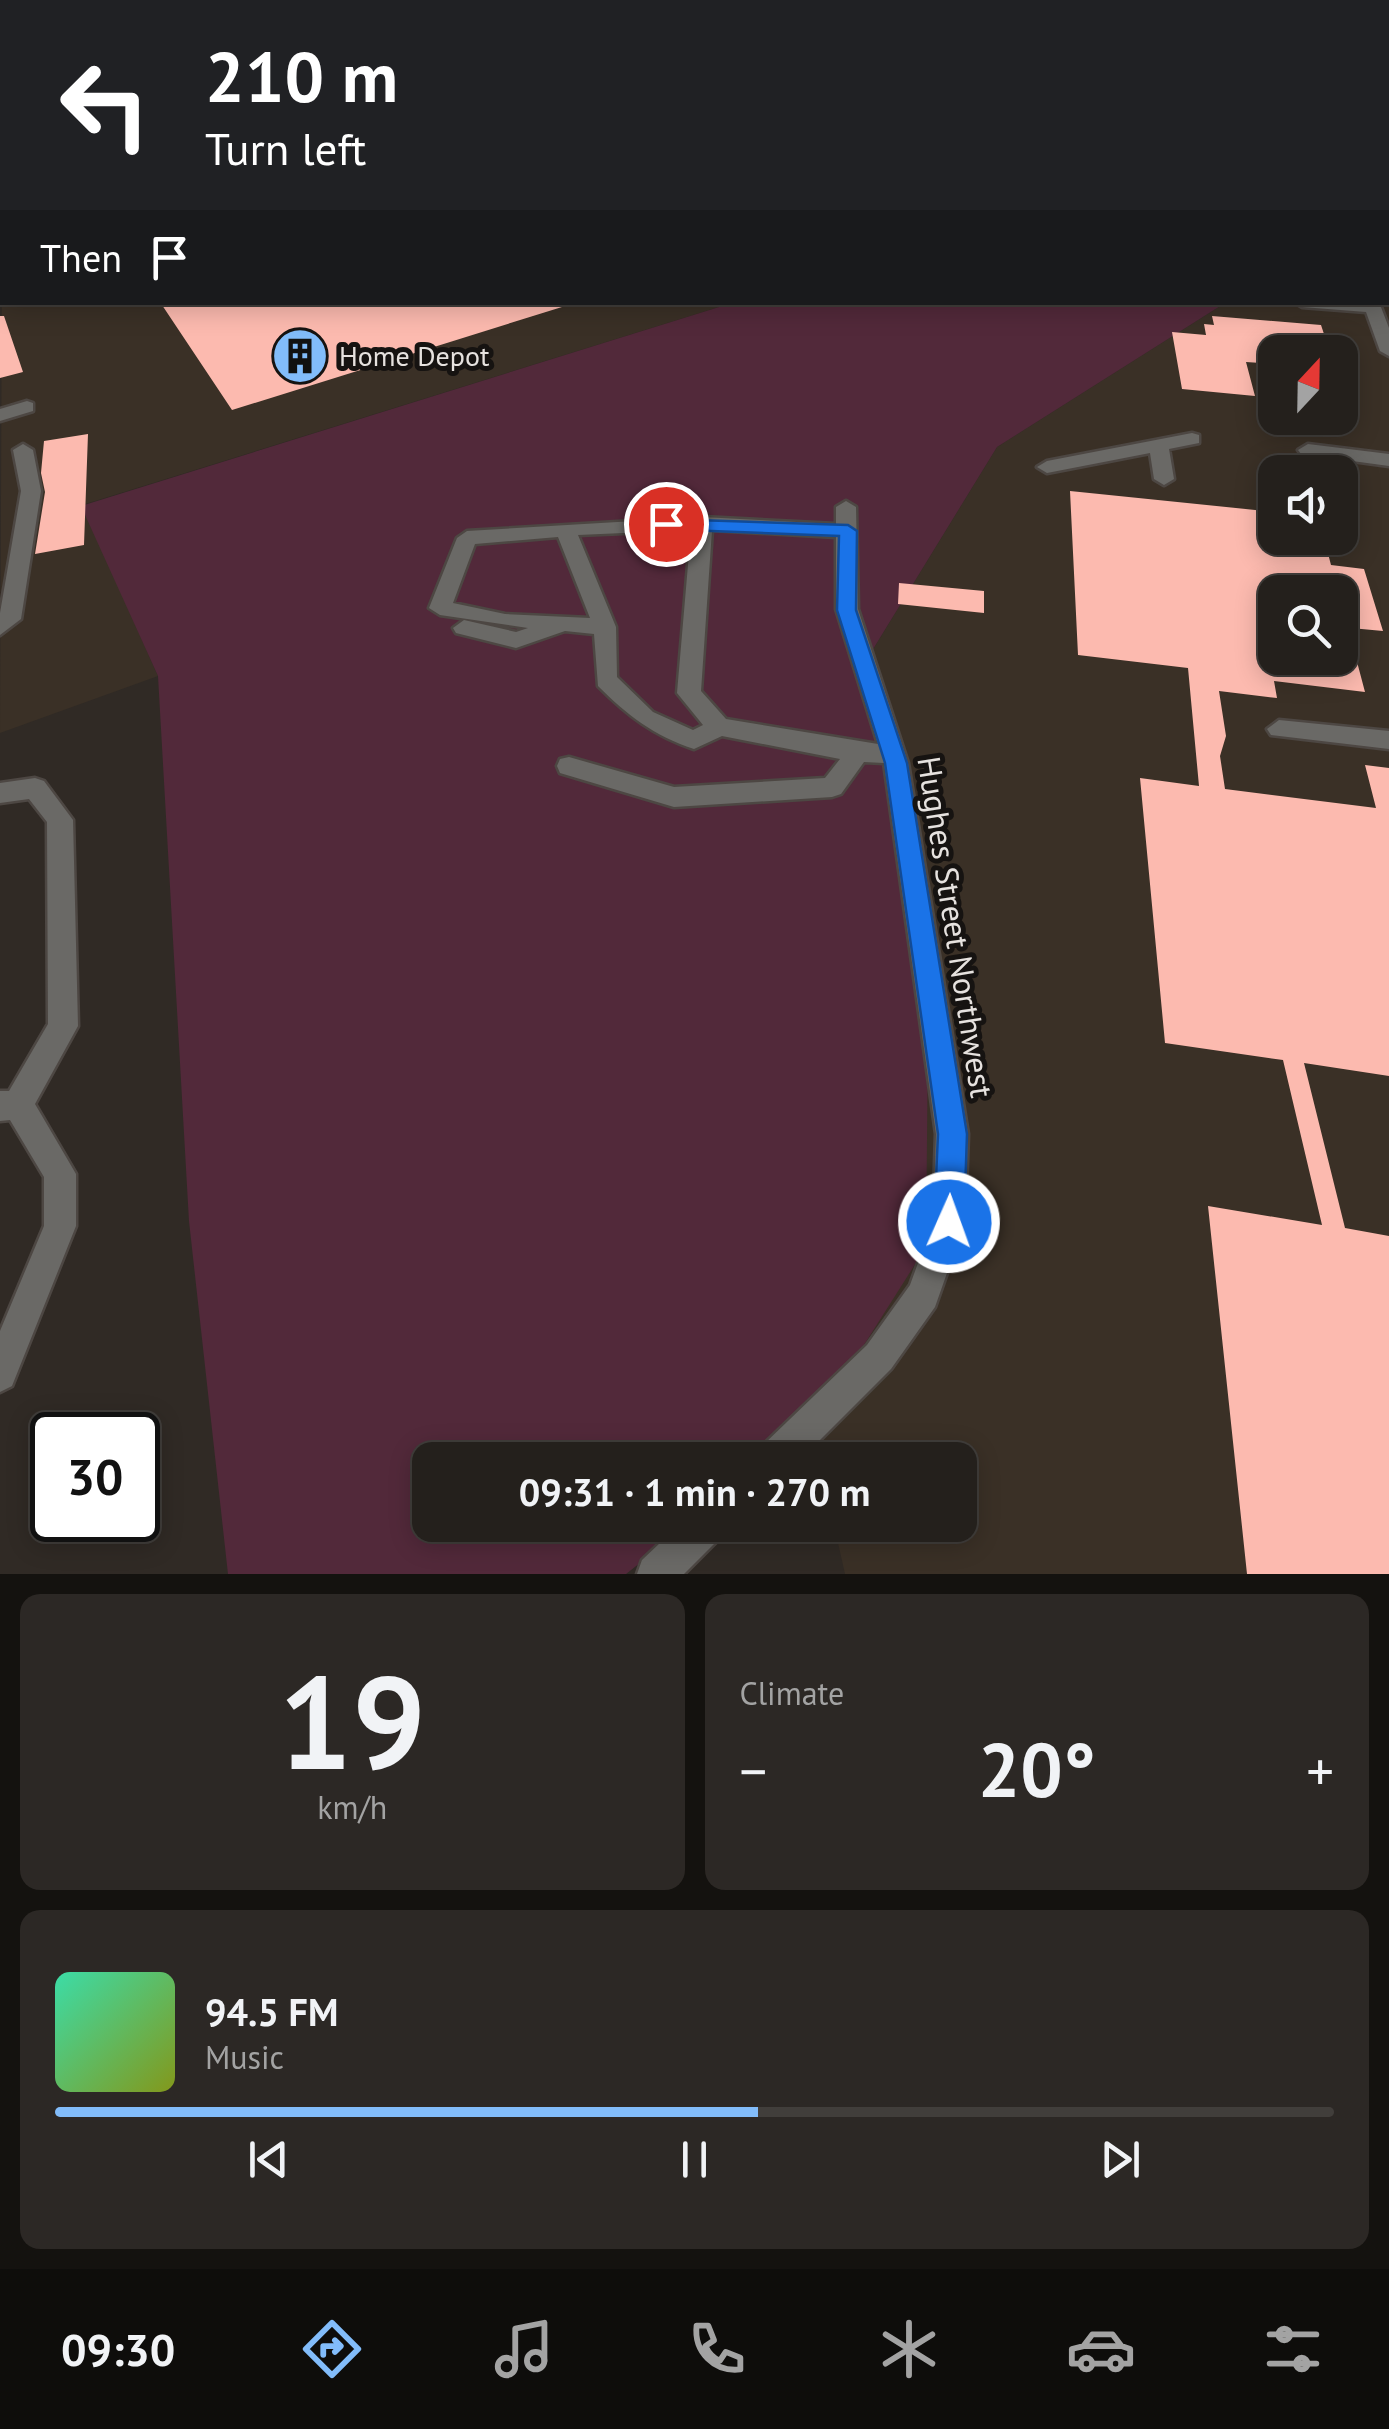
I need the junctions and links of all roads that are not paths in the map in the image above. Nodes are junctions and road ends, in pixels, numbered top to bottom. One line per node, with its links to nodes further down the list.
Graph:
1 (1372, 305): 2 (street)
2 (1389, 352)
3 (27, 408): 4 (street)
4 (0, 414)
5 (1192, 439): 6 (street)
6 (1159, 446): 10 (street); 11 (street)
7 (23, 450): 16 (street)
8 (1308, 450): 9 (street)
9 (1389, 460)
10 (1047, 466)
11 (1164, 479)
12 (702, 523): 13 (street); 18 (street); 22 (street, Hughes Street Northwest)
13 (566, 530): 14 (street); 17 (street)
14 (440, 608): 15 (street); 15 (street)
15 (566, 624): 17 (street)
16 (0, 626)
17 (605, 627): 18 (street)
18 (718, 727): 21 (street)
19 (1279, 730): 20 (street)
20 (1389, 740)
21 (858, 753): 22 (street); 23 (street)
22 (893, 754): 27 (street, Hughes Street Northwest)
23 (569, 766)
24 (0, 793): 25 (street)
25 (9, 1106): 26 (street)
26 (0, 1374)
27 (793, 1442)
28 (689, 1542): 29 (street)
29 (656, 1574)

